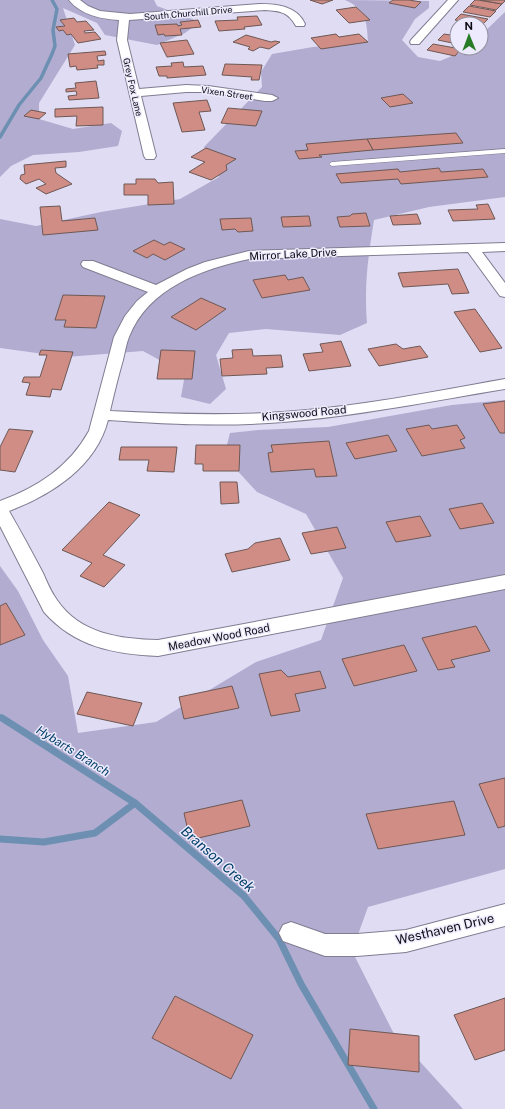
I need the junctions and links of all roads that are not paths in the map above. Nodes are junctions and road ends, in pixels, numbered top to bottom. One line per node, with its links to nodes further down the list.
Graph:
1 (74, 0): 3 (street, South Churchill Drive)
2 (453, 0): 5 (street)
3 (124, 17): 4 (street, South Churchill Drive); 6 (street, Grey Fox Lane)
4 (300, 24)
5 (415, 42)
6 (134, 93): 7 (street, Vixen Street); 9 (street, Grey Fox Lane)
7 (272, 98)
8 (505, 151): 10 (lane)
9 (150, 156)
10 (332, 164)
11 (505, 247): 12 (street, Mirror Lake Drive)
12 (472, 248): 14 (street, Mirror Lake Drive); 15 (street)
13 (88, 264): 14 (street)
14 (156, 290): 17 (street, Mirror Lake Drive)
15 (505, 293)
16 (505, 384): 17 (street, Kingswood Road)
17 (102, 415): 18 (street, Mirror Lake Drive)
18 (0, 509): 19 (street, Meadow Wood Road)
19 (505, 582)
20 (505, 915): 21 (street, Westhaven Drive)
21 (291, 933)

